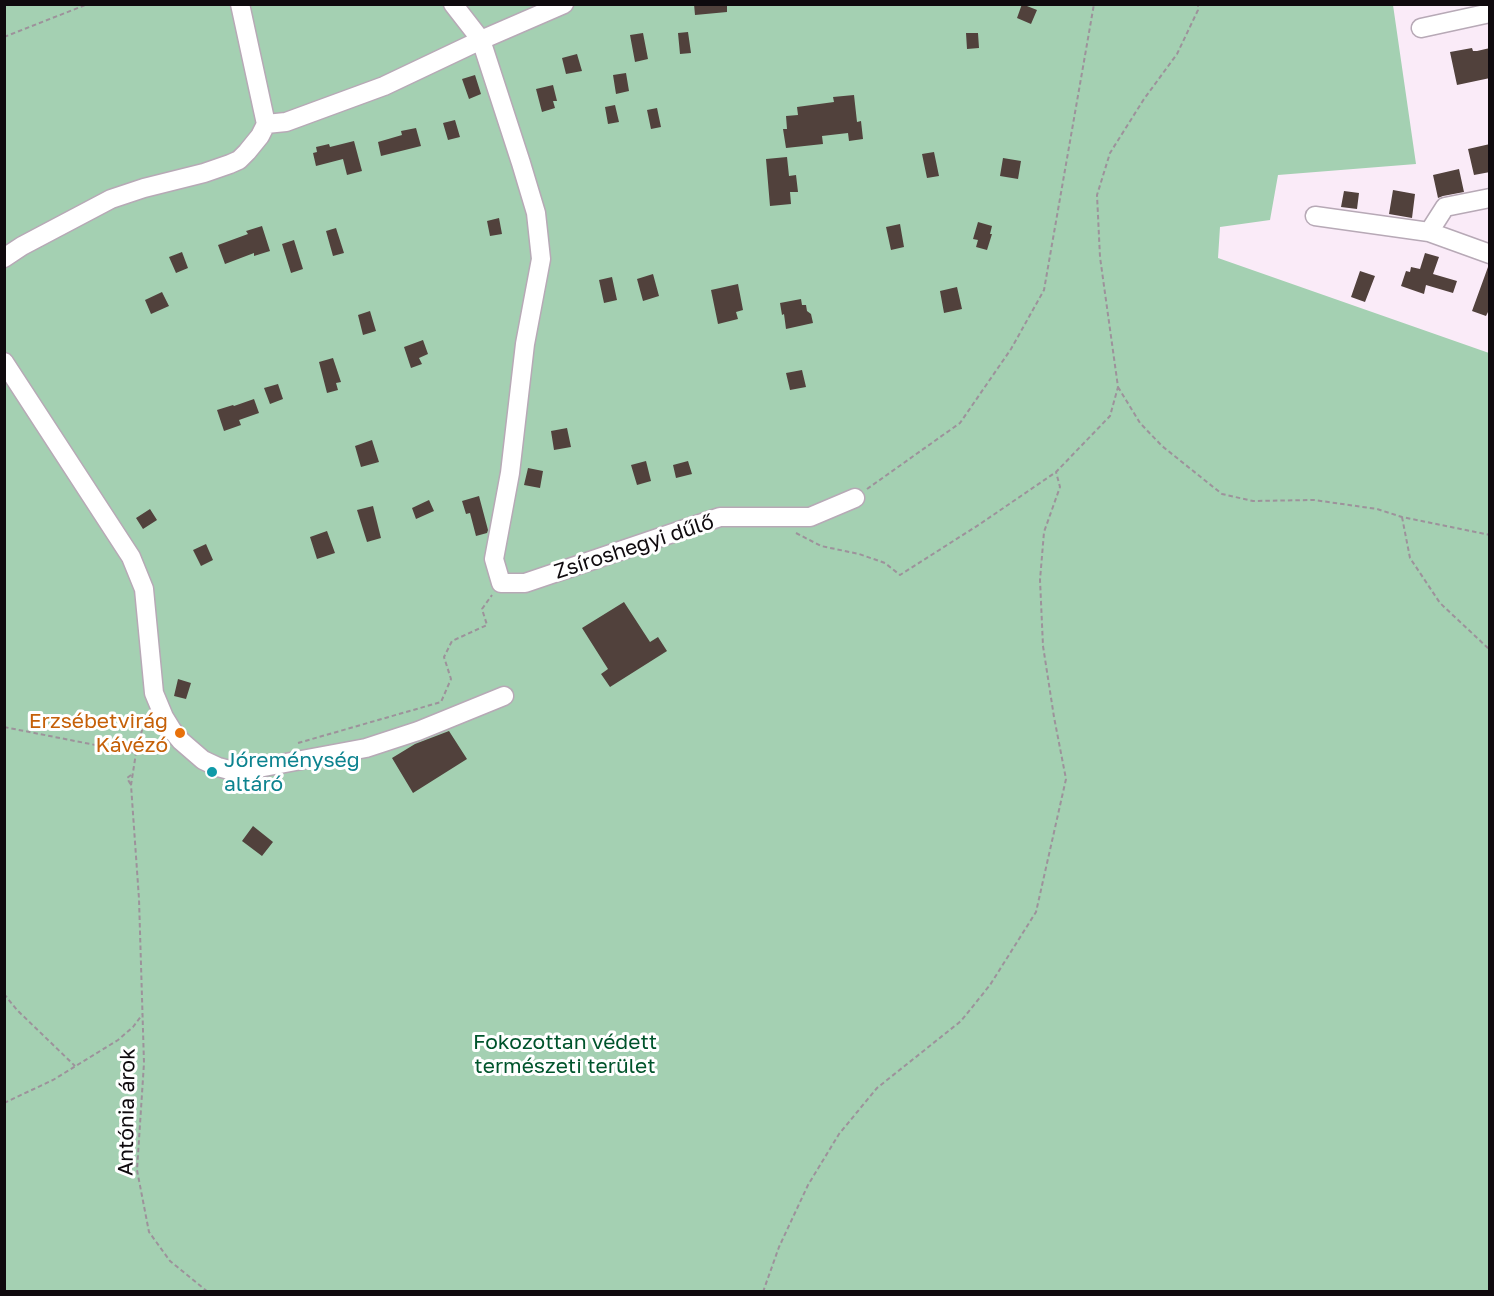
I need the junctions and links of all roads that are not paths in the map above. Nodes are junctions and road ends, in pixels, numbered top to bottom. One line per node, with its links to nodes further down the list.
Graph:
1 (240, 4): 7 (street)
2 (453, 4): 6 (street)
3 (564, 4): 6 (street)
4 (1490, 13): 5 (street)
5 (1421, 28)
6 (481, 40): 7 (street); 14 (street, Zsíroshegyi dűlő)
7 (266, 124): 12 (street)
8 (1490, 198): 10 (street)
9 (1315, 216): 10 (street)
10 (1429, 232): 11 (street)
11 (1490, 254)
12 (4, 258)
13 (4, 362): 15 (street)
14 (855, 498)
15 (504, 696)

